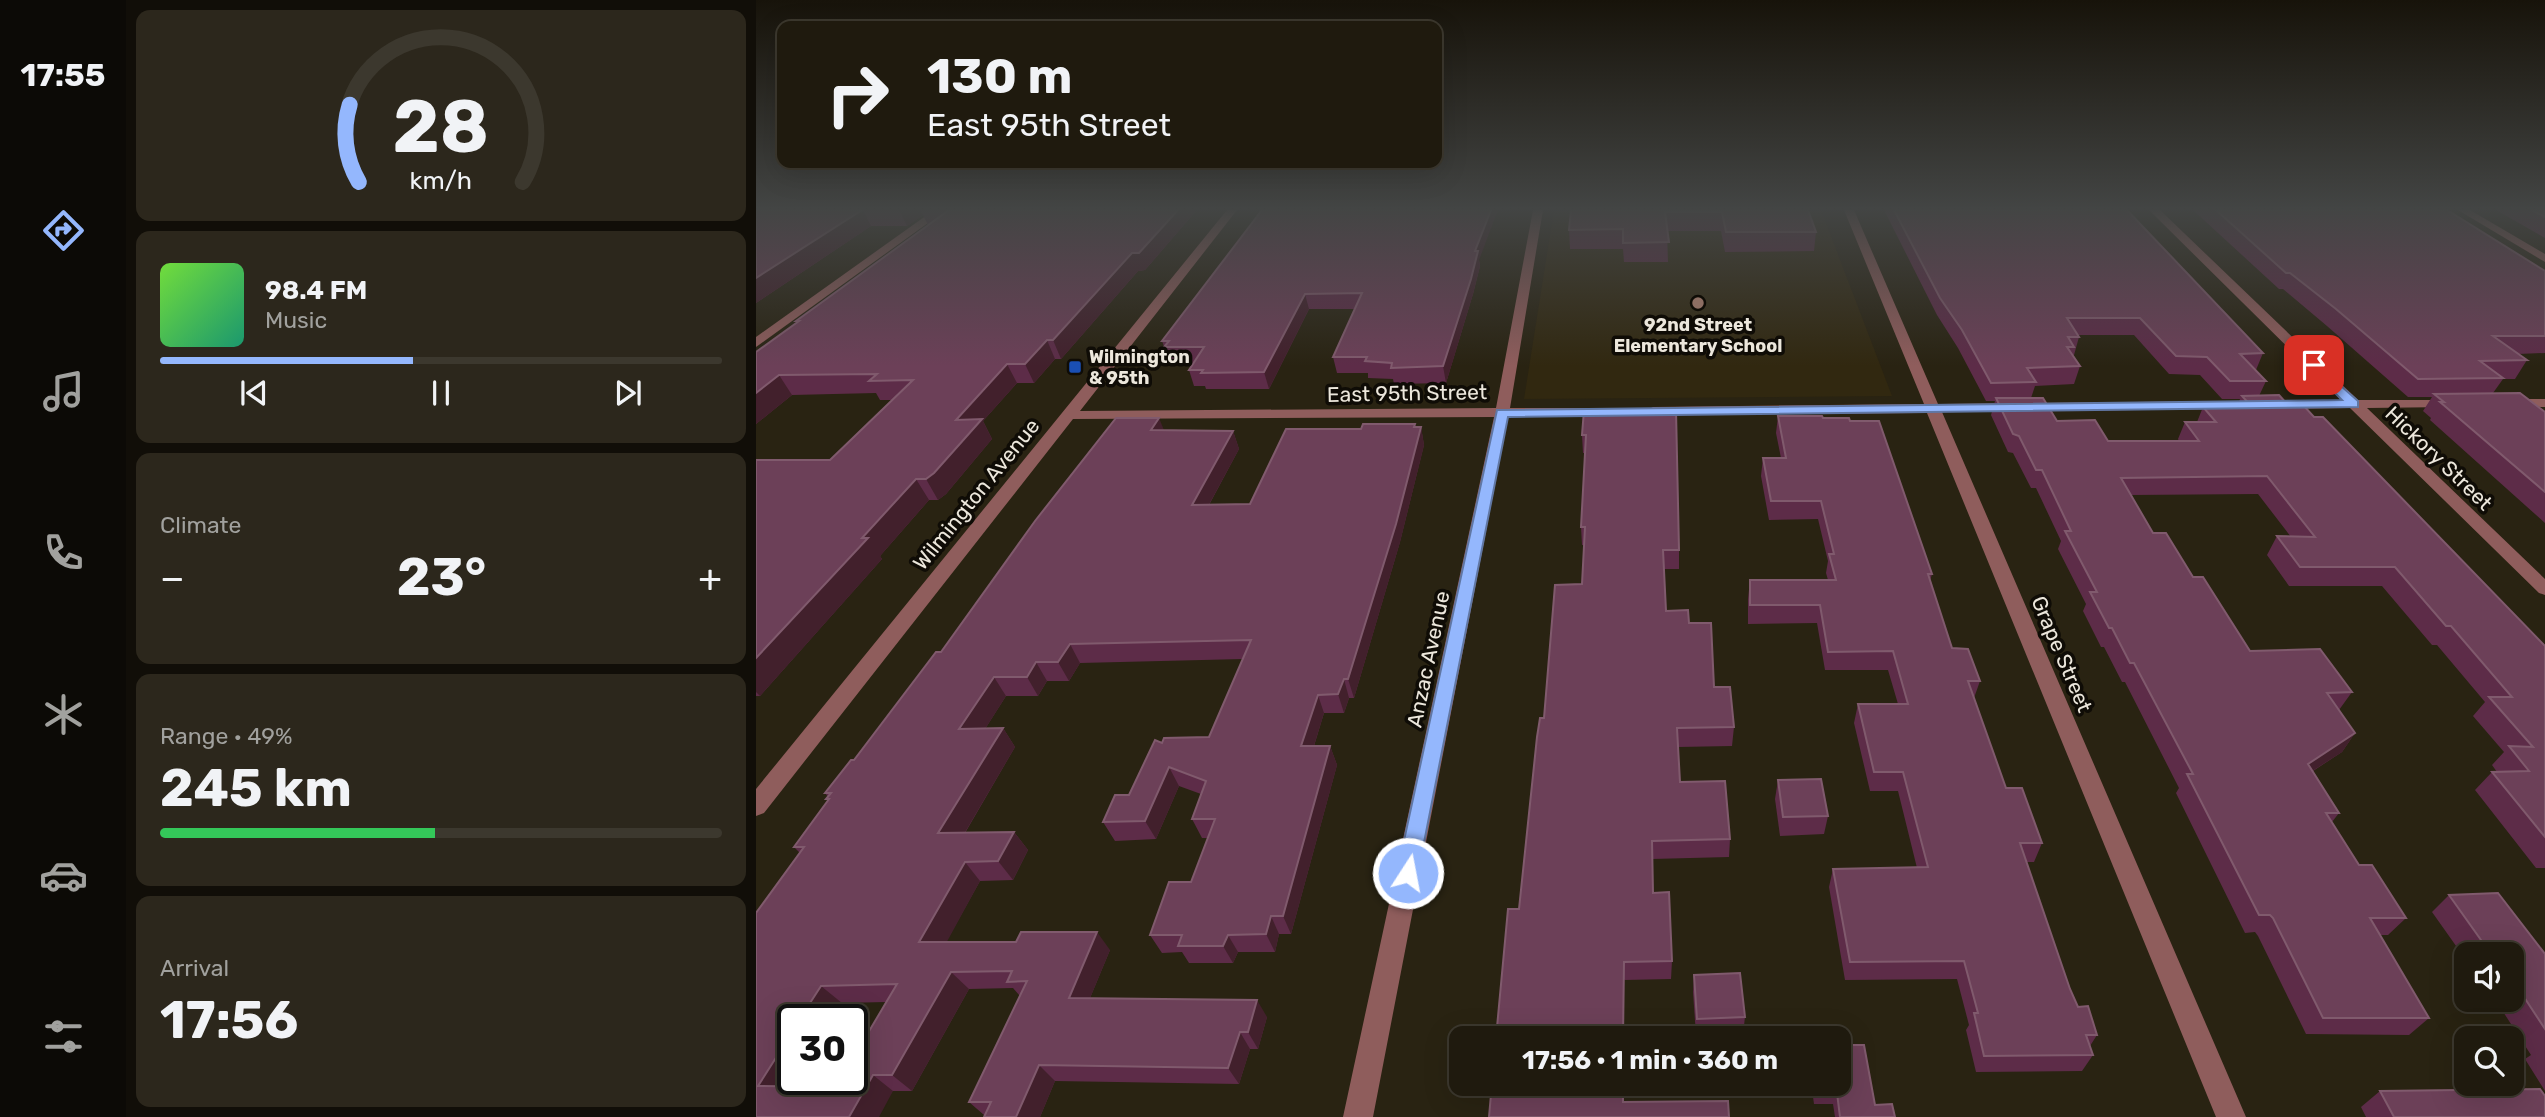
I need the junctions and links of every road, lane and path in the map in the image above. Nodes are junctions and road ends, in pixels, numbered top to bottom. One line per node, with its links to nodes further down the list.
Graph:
1 (868, 262): 6 (street)
2 (1191, 262): 13 (street, Wilmington Avenue)
3 (1529, 262): 12 (street, Anzac Avenue)
4 (1871, 262): 11 (street, Grape Street)
5 (2208, 262): 10 (street, Hickory Street)
6 (756, 343)
7 (2463, 403): 10 (street, East 95th Street)
8 (2490, 403): 9 (street)
9 (2545, 403)
10 (2354, 404): 11 (street, East 95th Street); 14 (street, Hickory Street)
11 (1934, 408): 12 (street, East 95th Street); 17 (street, Grape Street)
12 (1502, 413): 13 (street, East 95th Street); 16 (street, Anzac Avenue)
13 (1068, 415): 15 (street, Wilmington Avenue)
14 (2545, 589)
15 (756, 806)
16 (1358, 1117)
17 (2231, 1117)

